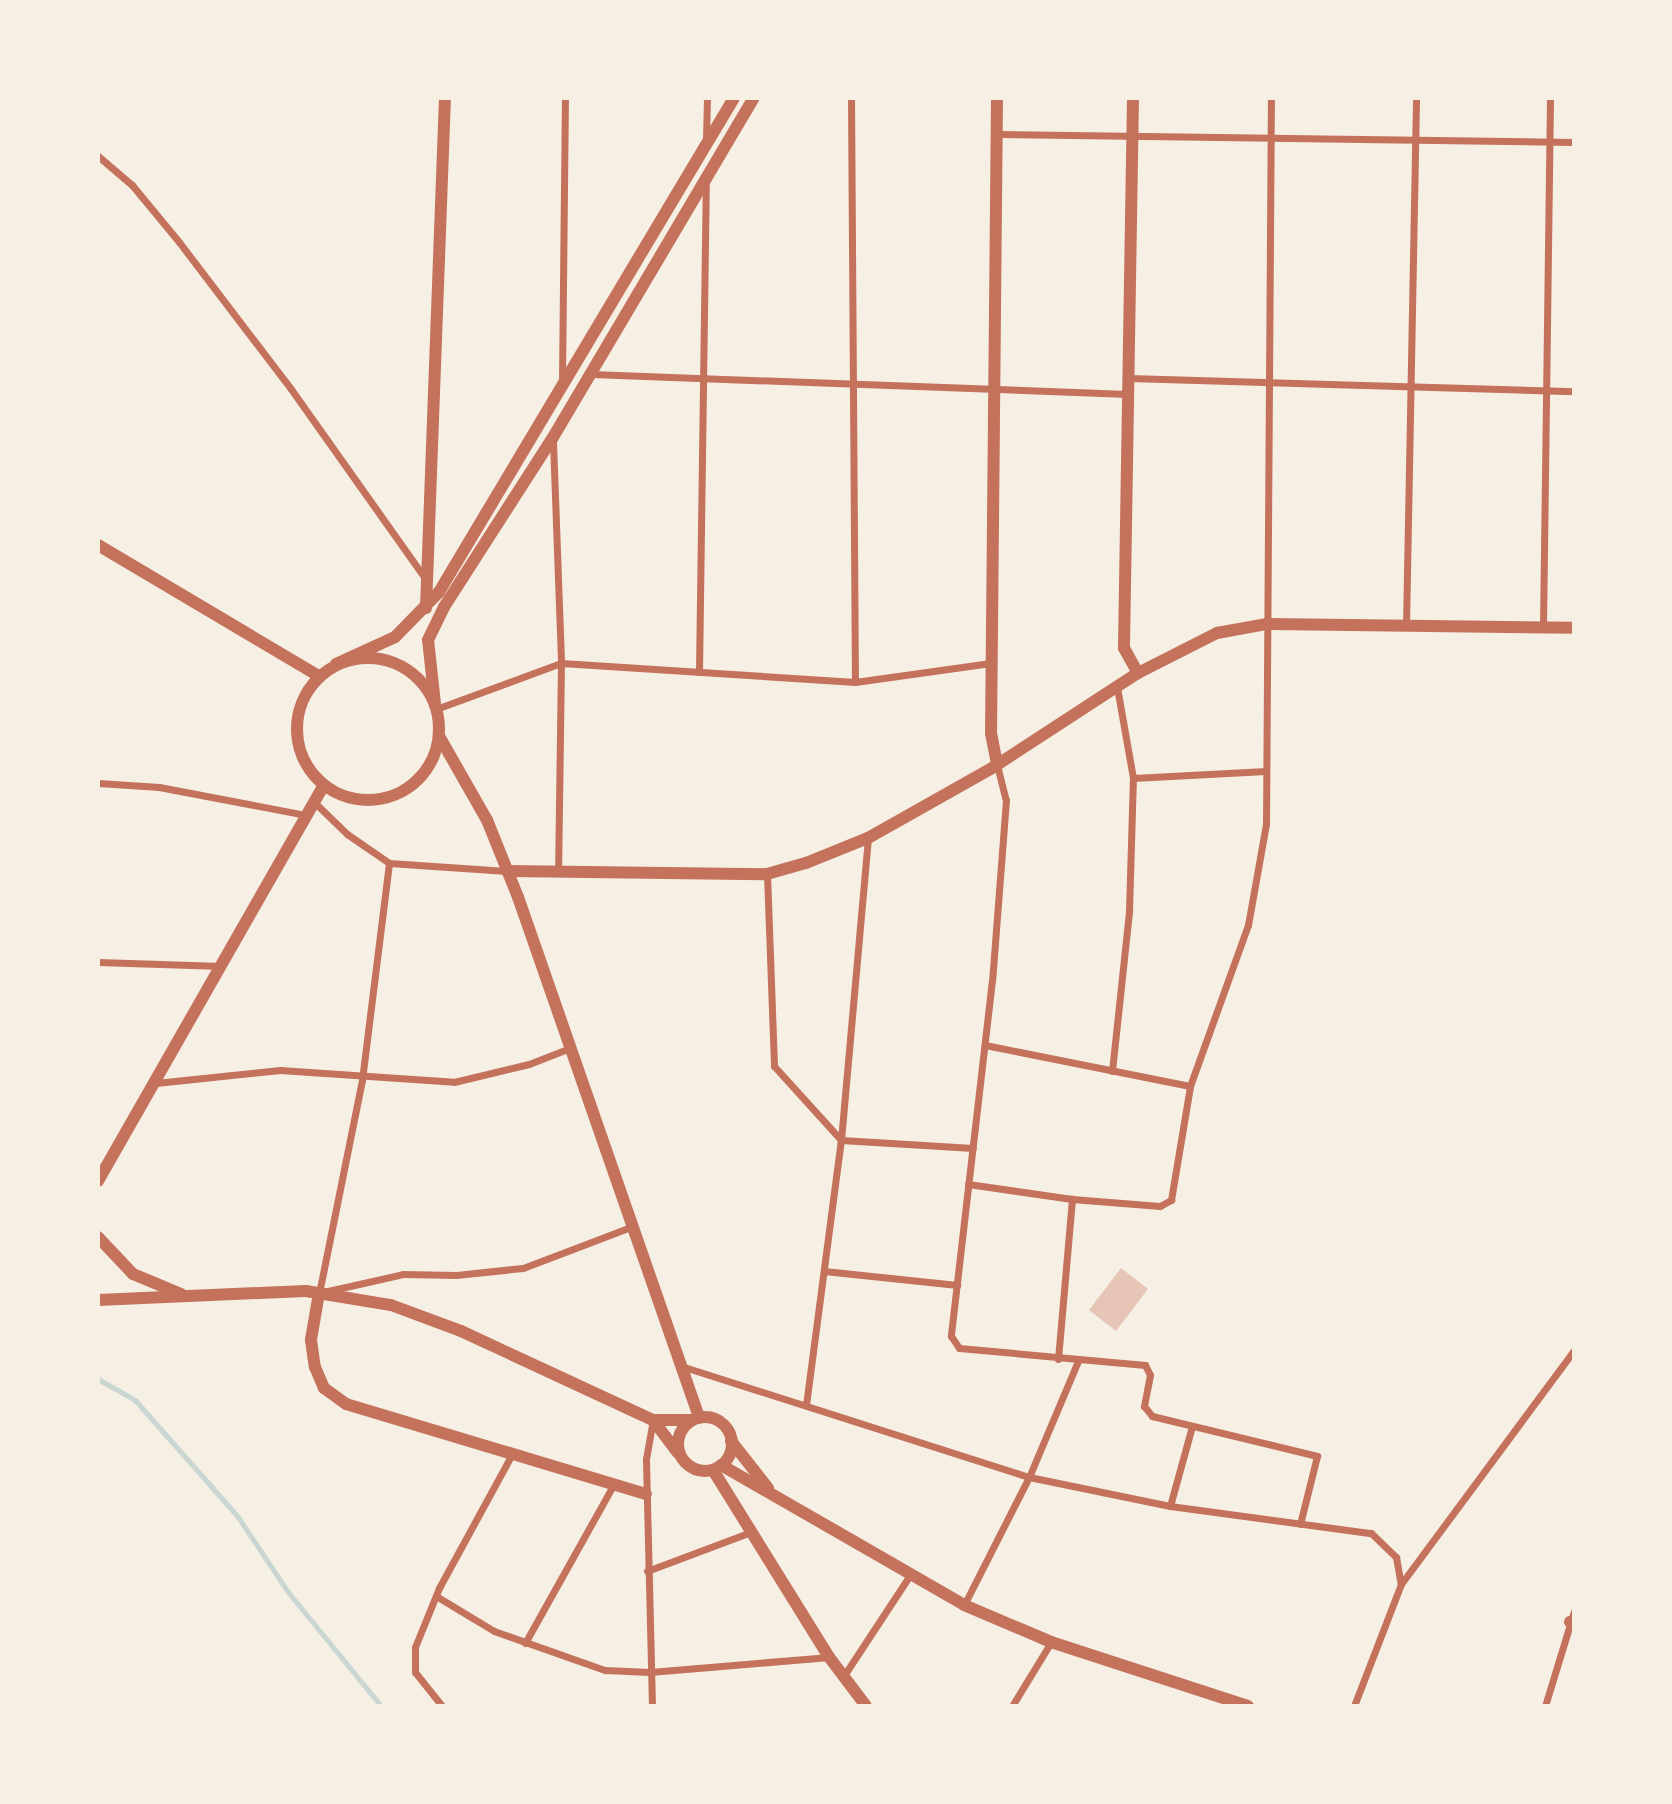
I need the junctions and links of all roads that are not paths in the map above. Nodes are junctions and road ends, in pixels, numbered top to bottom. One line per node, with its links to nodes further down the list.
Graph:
1 (445, 98): 34 (street)
2 (565, 98): 27 (street)
3 (707, 98): 18 (street)
4 (734, 98): 18 (street)
5 (754, 98): 20 (street)
6 (851, 98): 24 (street)
7 (997, 98): 12 (street)
8 (1133, 98): 13 (street)
9 (1271, 98): 14 (street)
10 (1416, 98): 15 (street)
11 (1550, 98): 16 (street)
12 (996, 134): 13 (street); 26 (street)
13 (1133, 136): 14 (street); 22 (street)
14 (1271, 137): 15 (street); 25 (street)
15 (1415, 139): 16 (street); 28 (street)
16 (1549, 141): 17 (street); 29 (street)
17 (1574, 142)
18 (706, 144): 27 (street)
19 (98, 156): 34 (street)
20 (706, 181): 21 (street); 23 (street)
21 (591, 374): 23 (street); 32 (street)
22 (1129, 379): 25 (street); 31 (street)
23 (703, 381): 24 (street); 44 (street)
24 (853, 381): 26 (street); 47 (street)
25 (1269, 384): 28 (street); 36 (street)
26 (994, 386): 31 (street); 42 (street)
27 (562, 387): 35 (street)
28 (1410, 388): 29 (street); 37 (street)
29 (1546, 391): 30 (street); 38 (street)
30 (1574, 391)
31 (1128, 394): 45 (street)
32 (552, 439): 40 (street); 41 (street)
33 (98, 545): 46 (street)
34 (427, 580): 35 (street)
35 (426, 610): 40 (street); 43 (street)
36 (1267, 624): 37 (street); 45 (street); 52 (street)
37 (1406, 625): 38 (street)
38 (1543, 627): 39 (street)
39 (1574, 628)
40 (428, 640): 49 (street)
41 (561, 663): 44 (street); 49 (street); 61 (street)
42 (991, 663): 47 (street); 51 (street)
43 (336, 664): 46 (street); 49 (street)
44 (699, 672): 47 (street)
45 (1138, 673): 48 (street)
46 (319, 676): 55 (street)
47 (855, 682)
48 (1117, 687): 51 (street); 53 (street)
49 (435, 706): 50 (street)
50 (439, 736): 55 (street); 60 (street)
51 (997, 765): 58 (street); 65 (street)
52 (1266, 771): 53 (street); 70 (street)
53 (1133, 778): 67 (street)
54 (98, 783): 57 (street)
55 (324, 785): 56 (street)
56 (314, 802): 57 (street); 59 (street)
57 (306, 815): 64 (street)
58 (868, 838): 62 (street); 71 (street)
59 (389, 863): 60 (street); 68 (street)
60 (507, 871): 61 (street); 66 (street)
61 (558, 872): 62 (street)
62 (767, 874): 71 (street)
63 (98, 962): 64 (street)
64 (222, 966): 69 (street)
65 (985, 1045): 67 (street); 72 (street)
66 (570, 1048): 68 (street); 76 (street)
67 (1112, 1071): 70 (street)
68 (363, 1075): 69 (street); 80 (street)
69 (156, 1083): 73 (street)
70 (1190, 1086): 75 (street)
71 (841, 1140): 72 (street); 78 (street)
72 (973, 1148): 74 (street)
73 (98, 1181)
74 (968, 1184): 75 (street); 79 (street)
75 (1072, 1199): 84 (street)
76 (631, 1227): 80 (street); 86 (street)
77 (98, 1237): 81 (street)
78 (824, 1271): 79 (street); 87 (street)
79 (957, 1285): 84 (street)
80 (319, 1293): 81 (street); 89 (street); 92 (street)
81 (181, 1294): 82 (street)
82 (98, 1300)
83 (1574, 1350): 104 (street)
84 (1058, 1359): 85 (street)
85 (1078, 1361): 90 (street); 95 (street)
86 (678, 1364): 87 (street); 88 (street)
87 (806, 1405): 95 (street)
88 (696, 1419): 89 (street); 91 (street); 93 (street)
89 (653, 1420): 93 (street); 97 (street)
90 (1192, 1426): 99 (street); 100 (street)
91 (731, 1441): 94 (street); 98 (street)
92 (512, 1454): 96 (street); 105 (street)
93 (681, 1457): 94 (street)
94 (717, 1468): 98 (street); 101 (street)
95 (1030, 1477): 99 (street); 106 (street)
96 (614, 1484): 97 (street); 109 (street)
97 (646, 1494): 102 (street)
98 (772, 1494): 103 (street)
99 (1170, 1506): 100 (street)
100 (1300, 1524): 104 (street)
101 (751, 1532): 102 (street); 110 (street)
102 (647, 1571): 111 (street)
103 (910, 1575): 106 (street); 112 (street)
104 (1401, 1584): 118 (street)
105 (436, 1596): 109 (street); 114 (street)
106 (964, 1605): 108 (street)
107 (1573, 1619): 119 (street)
108 (1051, 1642): 116 (street); 117 (street)
109 (525, 1643): 111 (street)
110 (829, 1657): 111 (street); 112 (street)
111 (650, 1672): 115 (street)
112 (843, 1678): 113 (street)
113 (864, 1705)
114 (442, 1706)
115 (652, 1706)
116 (1012, 1706)
117 (1248, 1706)
118 (1354, 1706)
119 (1545, 1706)

